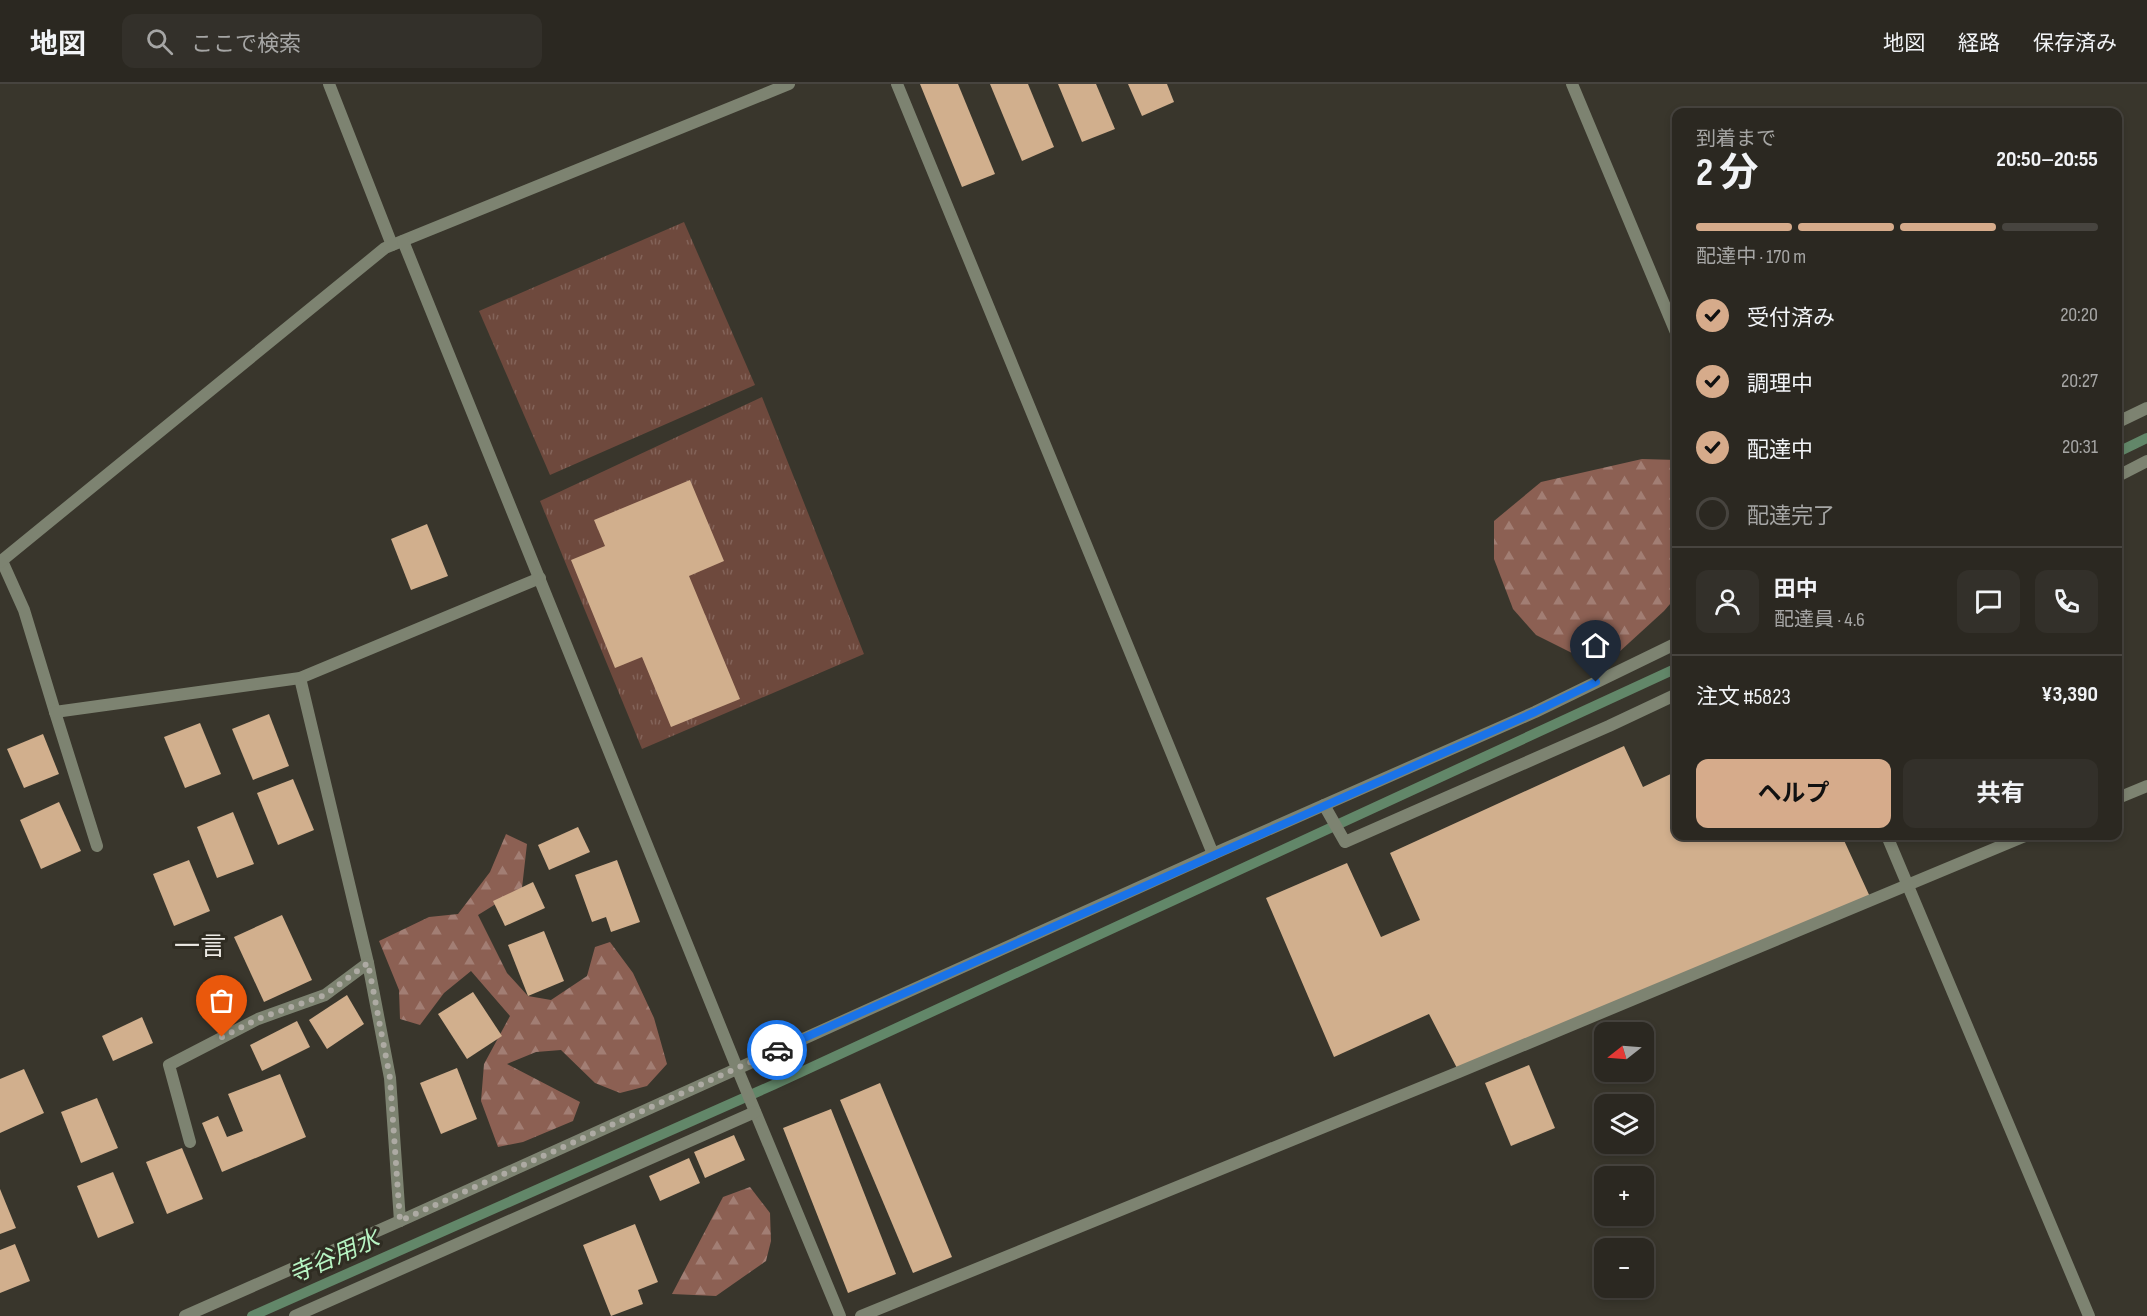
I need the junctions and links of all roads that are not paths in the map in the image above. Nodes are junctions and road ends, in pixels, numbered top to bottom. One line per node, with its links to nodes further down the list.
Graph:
1 (329, 84): 5 (street)
2 (789, 84): 5 (street)
3 (897, 84): 23 (street)
4 (1572, 84): 6 (street)
5 (397, 243): 11 (street); 12 (street)
6 (1672, 323)
7 (2147, 408): 8 (street)
8 (2122, 420)
9 (2147, 461): 10 (street)
10 (2122, 474)
11 (1, 561): 16 (street)
12 (540, 578): 14 (street); 26 (street)
13 (1672, 645): 19 (street)
14 (300, 678): 16 (street); 25 (street)
15 (1672, 696): 19 (street)
16 (55, 712): 22 (street)
17 (2147, 786): 18 (street)
18 (2122, 796)
19 (1324, 806): 23 (street)
20 (1889, 840): 24 (street)
21 (2015, 840): 24 (street)
22 (98, 846)
23 (1213, 854): 26 (street)
24 (1907, 883): 33 (street); 34 (street)
25 (368, 963): 28 (street); 29 (street)
26 (737, 1068): 27 (street); 29 (street)
27 (755, 1112): 31 (street); 32 (street)
28 (190, 1142)
29 (400, 1221): 30 (street)
30 (185, 1316)
31 (295, 1316)
32 (840, 1316)
33 (861, 1316)
34 (2089, 1316)

